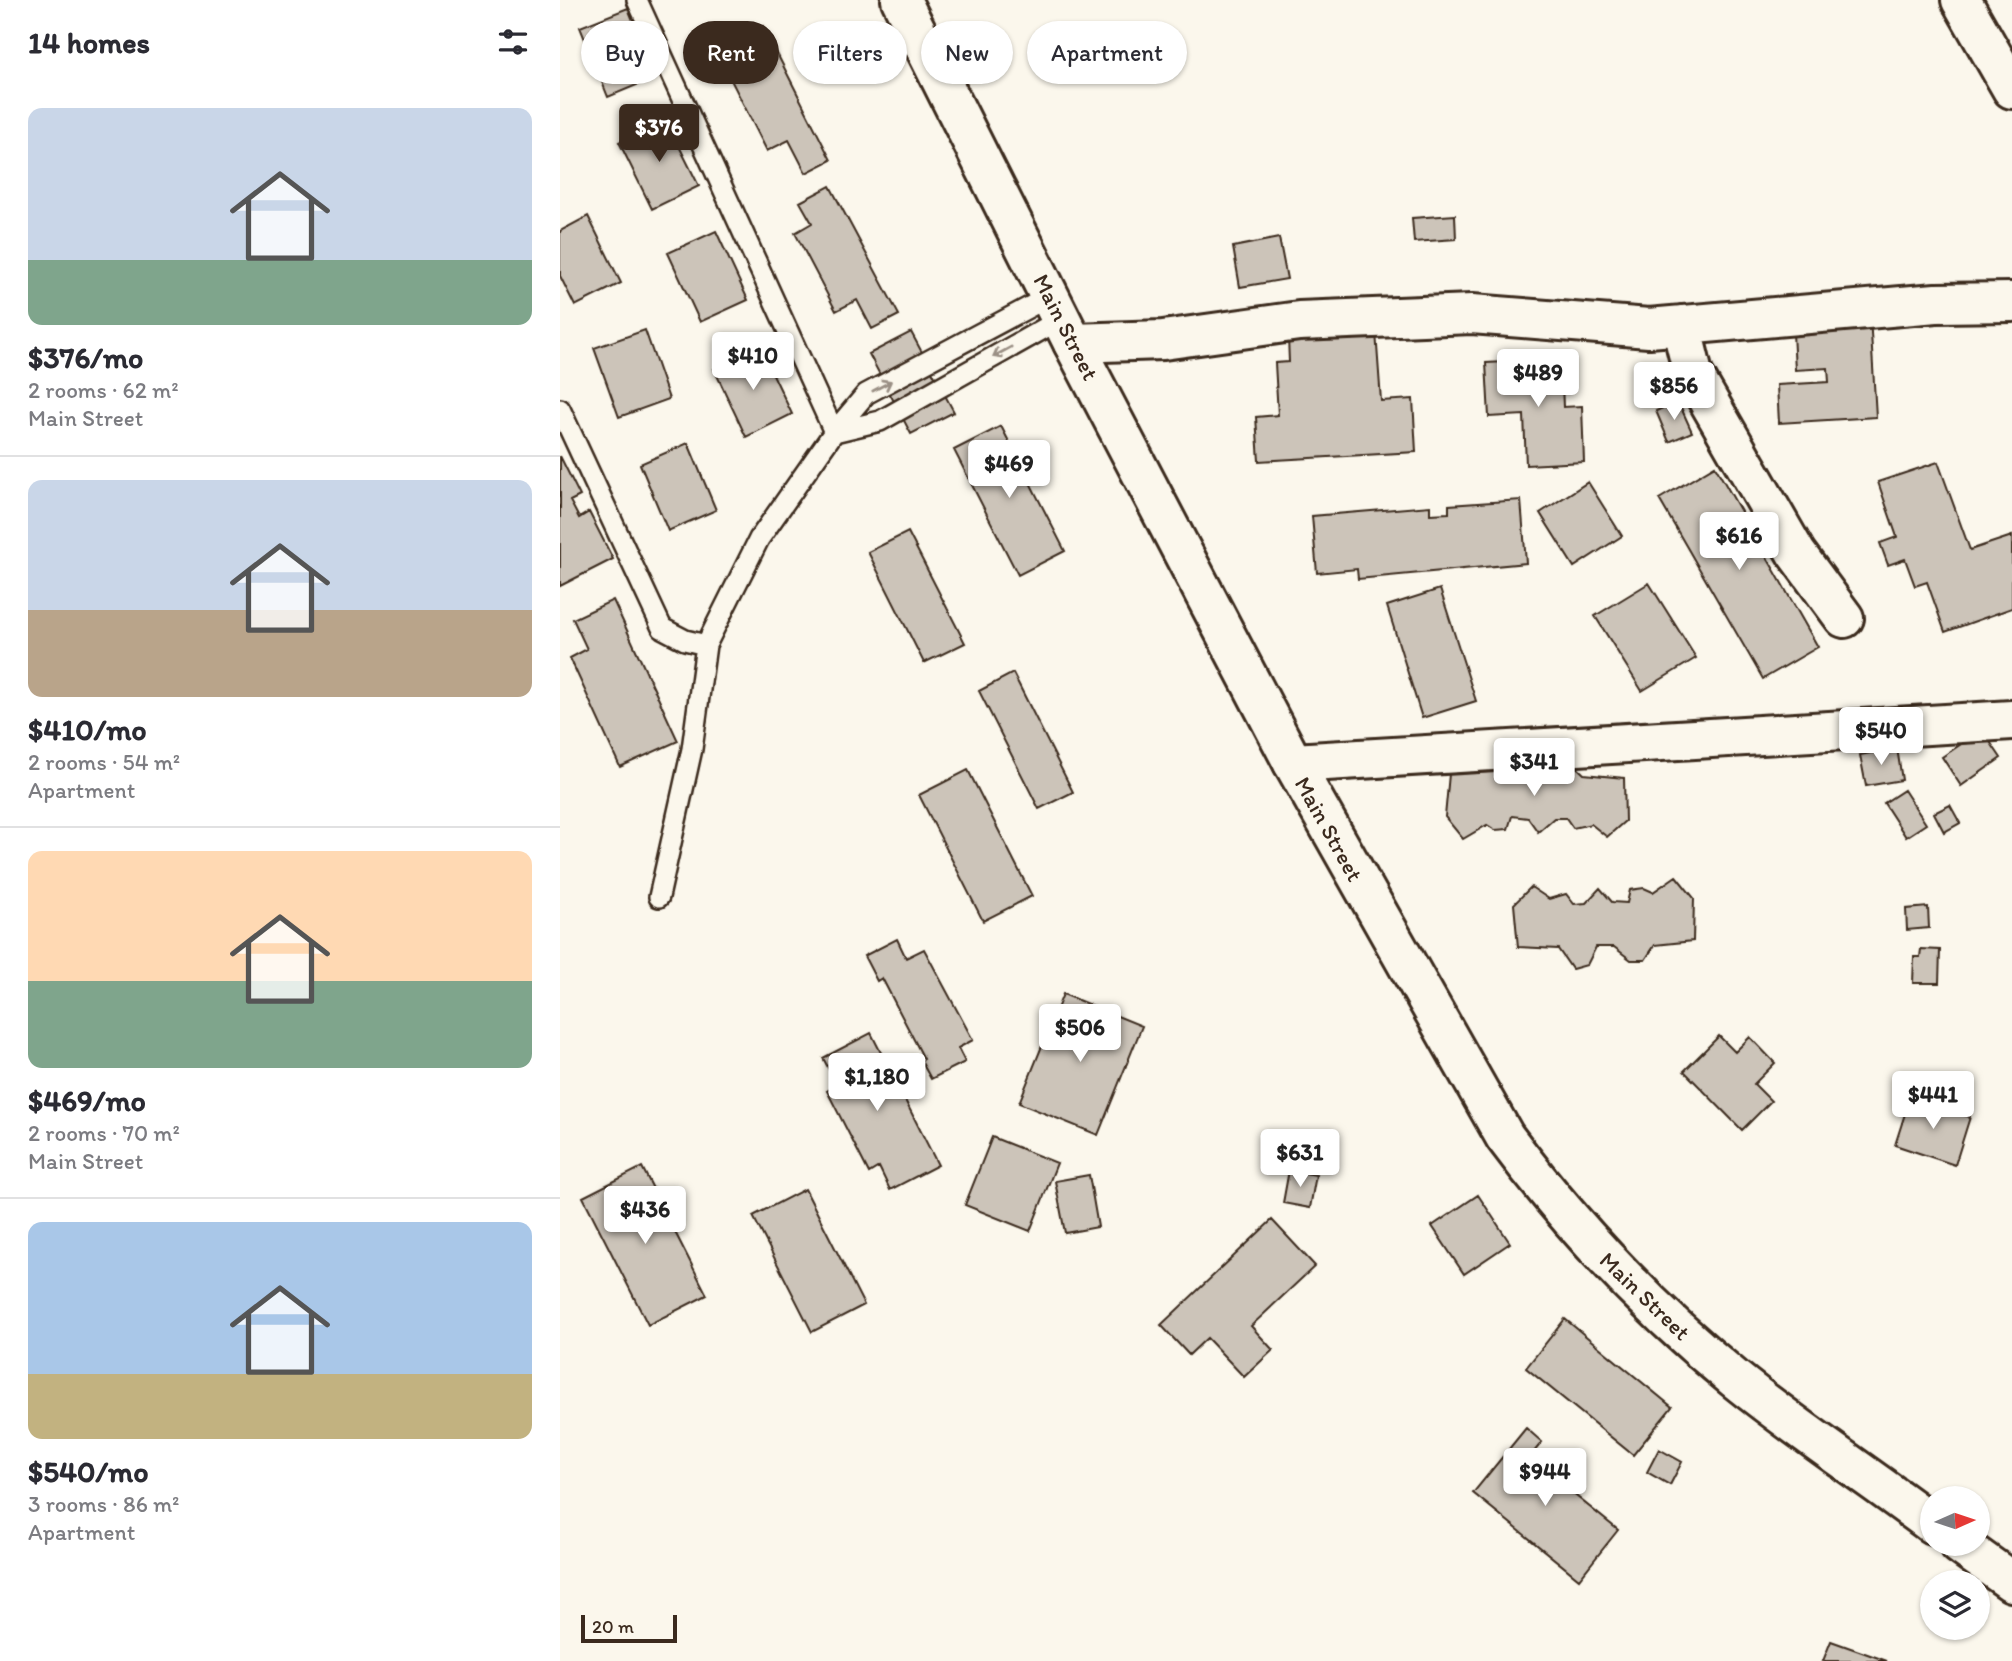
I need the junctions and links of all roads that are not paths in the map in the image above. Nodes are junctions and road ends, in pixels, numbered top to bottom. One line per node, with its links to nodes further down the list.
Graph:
1 (637, 0): 9 (lane)
2 (901, 0): 6 (street, Main Street)
3 (1961, 0): 4 (street)
4 (2012, 89)
5 (2012, 302): 7 (street)
6 (1061, 319): 7 (street); 9 (lane, one-way to 9); 9 (lane, one-way to 6); 13 (street, Main Street)
7 (1681, 325): 10 (street)
8 (560, 409): 11 (lane)
9 (834, 432): 11 (lane)
10 (1844, 618)
11 (706, 645): 14 (lane)
12 (2012, 720): 13 (street)
13 (1293, 763): 15 (street, Main Street)
14 (659, 897)
15 (1920, 1515)
16 (1976, 1556): 17 (street)
17 (2012, 1582)

